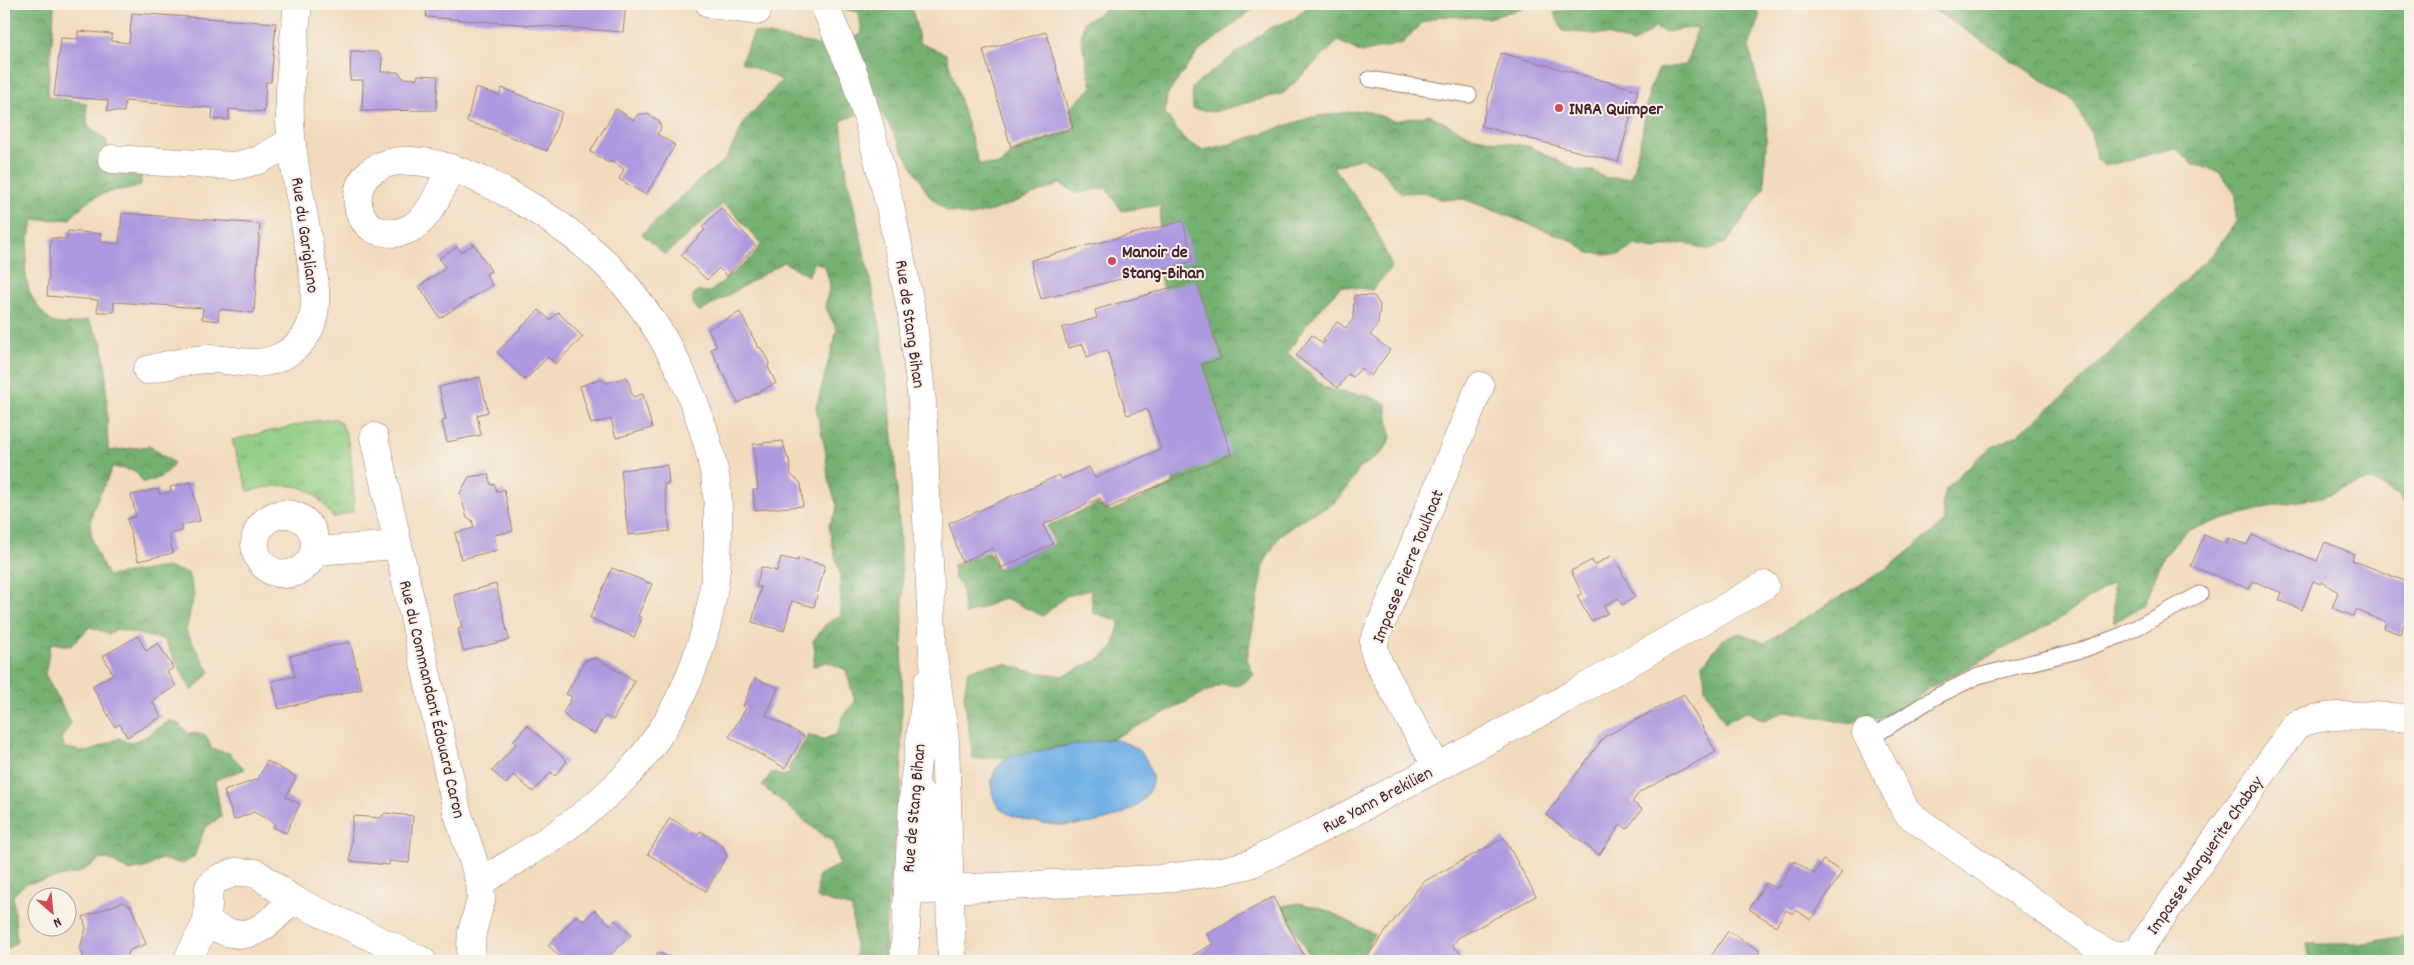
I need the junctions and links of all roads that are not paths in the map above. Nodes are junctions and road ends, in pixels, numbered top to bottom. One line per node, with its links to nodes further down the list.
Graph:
1 (298, 4): 7 (street, Rue du Garigliano)
2 (710, 4): 4 (street)
3 (824, 4): 17 (street, Rue de Stang Bihan)
4 (757, 11)
5 (1369, 79): 6 (lane)
6 (1469, 94)
7 (292, 144): 8 (street); 10 (street, Rue du Garigliano)
8 (112, 159)
9 (450, 168): 22 (street)
10 (148, 370)
11 (1480, 386): 20 (street, Impasse Pierre Toulhoat)
12 (374, 437): 13 (street, Rue du Commandant Édouard Caron)
13 (398, 545): 14 (street); 22 (street, Rue du Commandant Édouard Caron)
14 (314, 551)
15 (1765, 585): 20 (street, Rue Yann Brekilien)
16 (2200, 594): 19 (lane)
17 (933, 656): 21 (street, Rue de Stang Bihan); 23 (street, Rue de Stang Bihan)
18 (2410, 718): 19 (street, Impasse Marguerite Chabay)
19 (1867, 736)
20 (1436, 767): 23 (street, Rue Yann Brekilien)
21 (914, 784): 23 (street, Rue Yann Brekilien); 29 (street, Rue de Stang Bihan)
22 (480, 882): 28 (street, Rue du Commandant Édouard Caron)
23 (950, 890): 30 (street, Rue de Stang Bihan)
24 (292, 899): 25 (street); 25 (street); 27 (street)
25 (207, 922): 26 (street)
26 (187, 961)
27 (422, 961)
28 (470, 961)
29 (904, 961)
30 (952, 961)

